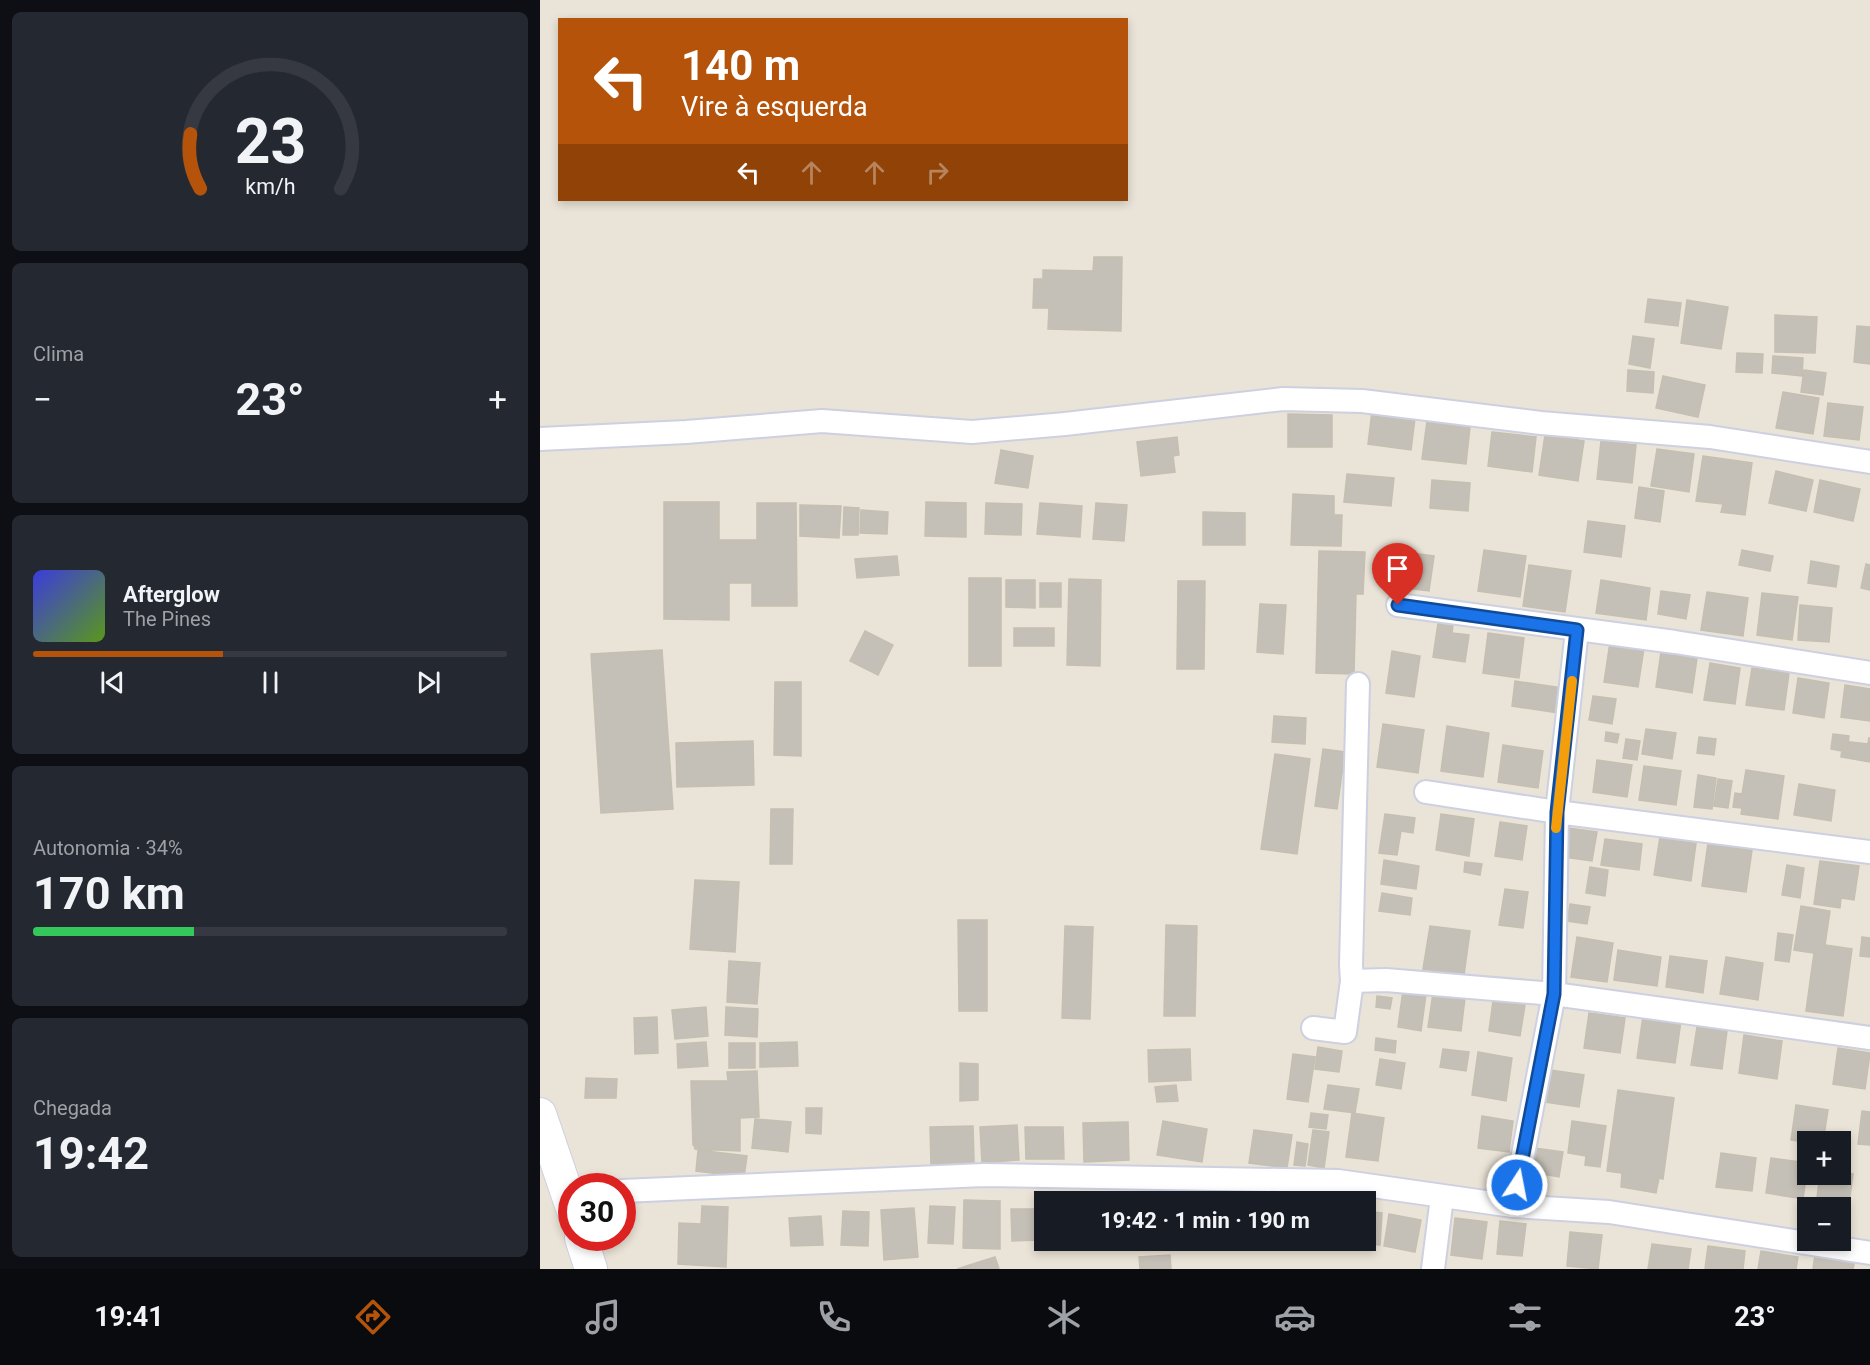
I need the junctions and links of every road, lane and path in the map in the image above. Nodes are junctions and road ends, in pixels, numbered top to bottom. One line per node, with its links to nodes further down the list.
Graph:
1 (540, 439): 2 (street)
2 (1870, 462)
3 (1398, 605): 4 (street)
4 (1577, 630): 5 (street); 8 (street)
5 (1870, 673)
6 (1358, 684): 10 (street)
7 (1426, 792): 8 (street)
8 (1557, 812): 9 (street); 11 (street)
9 (1870, 852)
10 (1352, 981): 11 (street); 12 (street)
11 (1554, 994): 13 (street); 18 (street)
12 (1313, 1028)
13 (1870, 1038)
14 (540, 1113): 15 (main road)
15 (561, 1173)
16 (636, 1190): 17 (street)
17 (1442, 1197): 18 (street); 22 (street)
18 (1513, 1206): 20 (street)
19 (585, 1251): 21 (main road)
20 (1870, 1253)
21 (591, 1269)
22 (1433, 1269)

